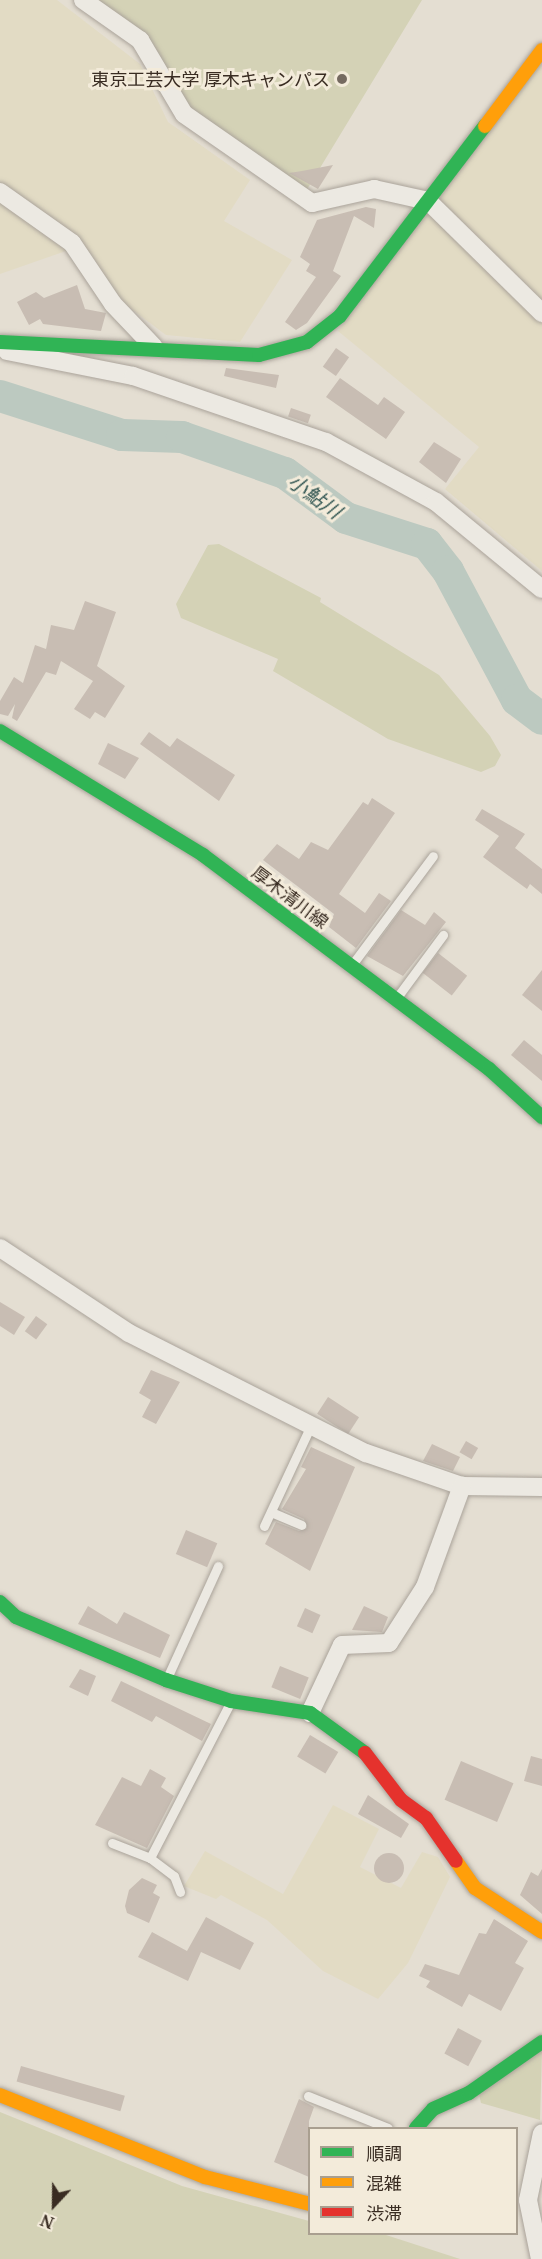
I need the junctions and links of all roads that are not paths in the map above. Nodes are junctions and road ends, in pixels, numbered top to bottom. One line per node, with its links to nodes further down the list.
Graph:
1 (83, 0): 4 (street)
2 (542, 50): 4 (street)
3 (0, 192): 7 (street)
4 (428, 201): 5 (street); 7 (street)
5 (542, 313)
6 (0, 342): 7 (street)
7 (146, 347): 9 (street)
8 (0, 349): 9 (street)
9 (133, 376): 10 (street)
10 (542, 589)
11 (0, 731): 14 (street, 厚木清川線)
12 (433, 856): 14 (lane)
13 (443, 935): 15 (lane)
14 (351, 966): 15 (street, 厚木清川線)
15 (396, 999): 16 (street, 厚木清川線)
16 (542, 1117)
17 (0, 1248): 18 (street)
18 (311, 1425): 19 (street); 21 (lane)
19 (462, 1486): 20 (street); 28 (street)
20 (542, 1487)
21 (271, 1512): 22 (lane); 23 (lane)
22 (264, 1526)
23 (301, 1526)
24 (218, 1566): 26 (lane)
25 (0, 1602): 26 (street)
26 (166, 1680): 27 (street)
27 (231, 1701): 28 (street); 30 (lane)
28 (310, 1713): 32 (street)
29 (112, 1843): 30 (lane)
30 (150, 1858): 31 (lane)
31 (180, 1892)
32 (542, 1932)
33 (542, 2042): 37 (street)
34 (0, 2095): 39 (street)
35 (308, 2096): 36 (lane)
36 (386, 2127)
37 (417, 2127)
38 (542, 2133): 40 (street)
39 (308, 2204)
40 (540, 2259)

